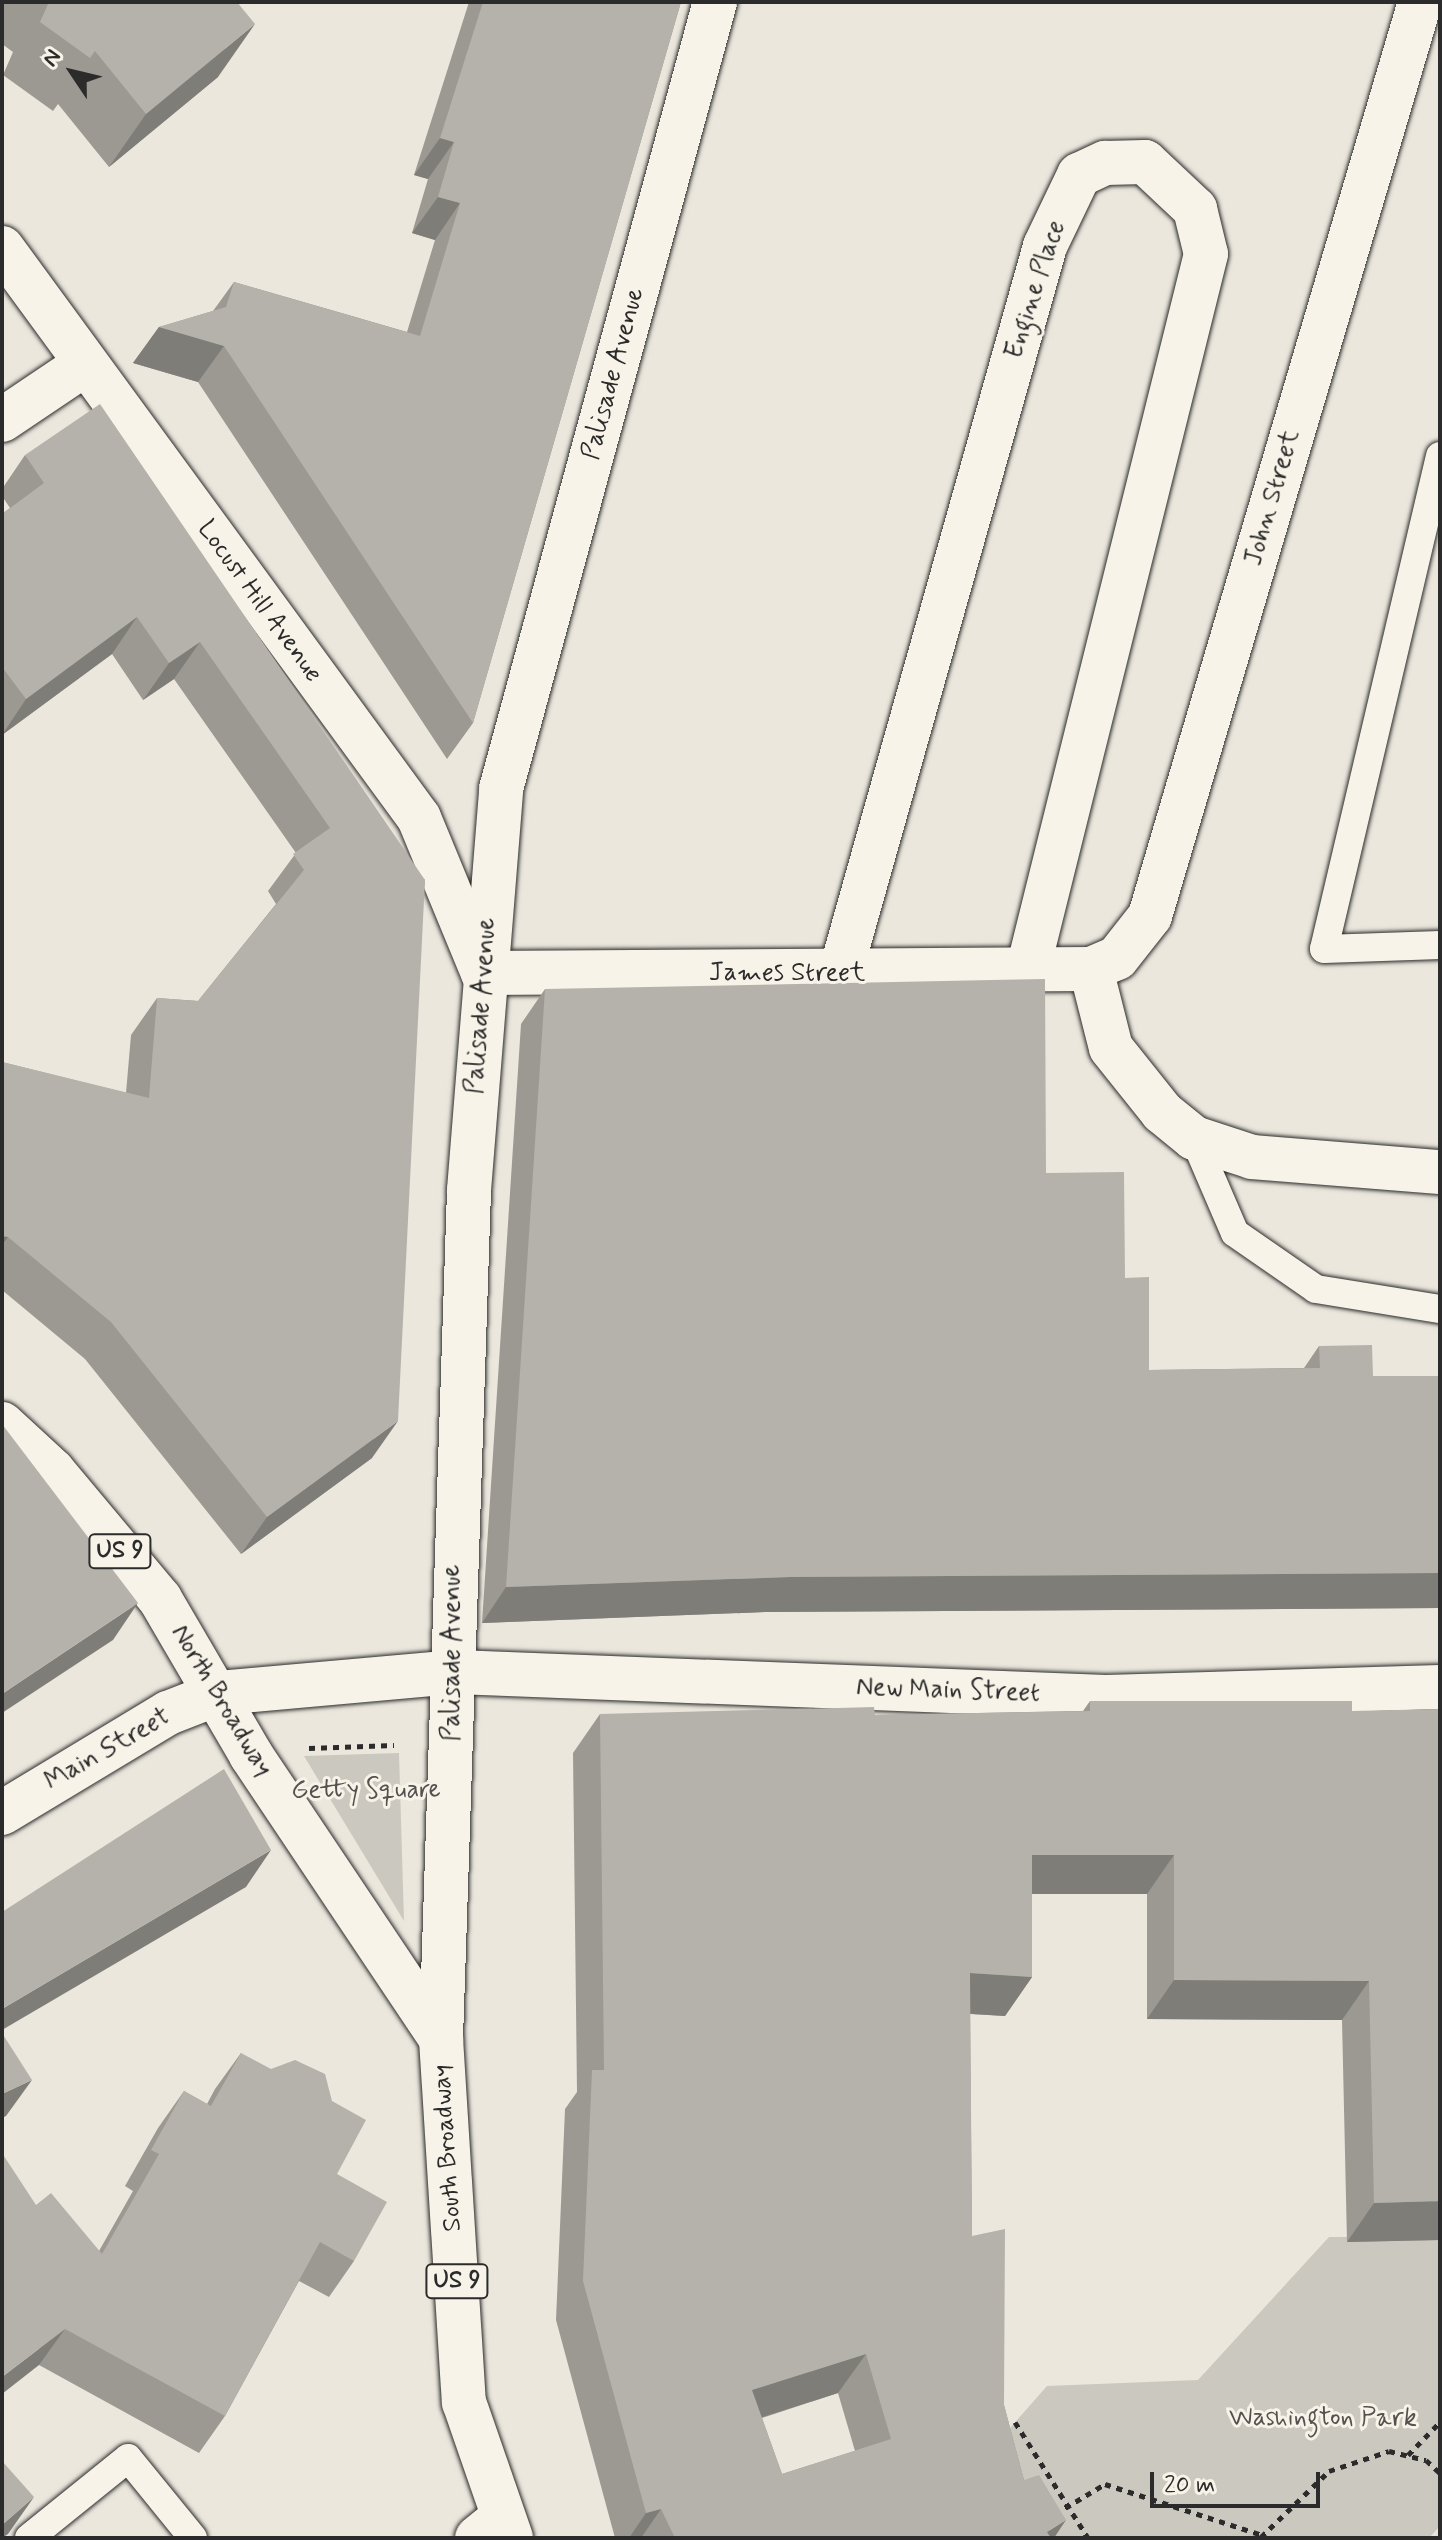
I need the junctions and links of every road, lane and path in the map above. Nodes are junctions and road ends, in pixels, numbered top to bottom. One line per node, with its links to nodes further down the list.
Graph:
1 (715, 2): 9 (street, Palisade Avenue)
2 (1420, 2): 8 (street, John Street)
3 (2, 248): 4 (street, Locust Hill Avenue)
4 (84, 365): 5 (street); 9 (street, Locust Hill Avenue)
5 (2, 420)
6 (1440, 456): 7 (lane)
7 (1440, 945)
8 (1091, 969): 10 (street, James Street); 12 (street)
9 (483, 973): 11 (street, James Street); 16 (street, Palisade Avenue)
10 (1027, 973): 11 (street, James Street); 11 (street, Engine Place)
11 (840, 974)
12 (1194, 1138): 13 (street); 14 (lane)
13 (1440, 1172)
14 (1440, 1309)
15 (2, 1424): 18 (street, North Broadway / US 9)
16 (456, 1672): 17 (street, New Main Street); 18 (street, Main Street); 22 (street, Palisade Avenue)
17 (1440, 1687)
18 (219, 1693): 21 (street, Main Street); 22 (street, North Broadway / US 9)
19 (394, 1745): 20 (path)
20 (300, 1748)
21 (2, 1813)
22 (441, 2039): 29 (street, South Broadway / US 9)
23 (1015, 2422): 27 (path)
24 (1440, 2422): 25 (path)
25 (1407, 2456): 26 (path); 30 (path)
26 (1440, 2473)
27 (1072, 2505): 28 (path); 30 (path); 33 (path)
28 (1047, 2518)
29 (496, 2531)
30 (1262, 2537)
31 (29, 2538): 32 (lane)
32 (193, 2538)
33 (1088, 2538)

